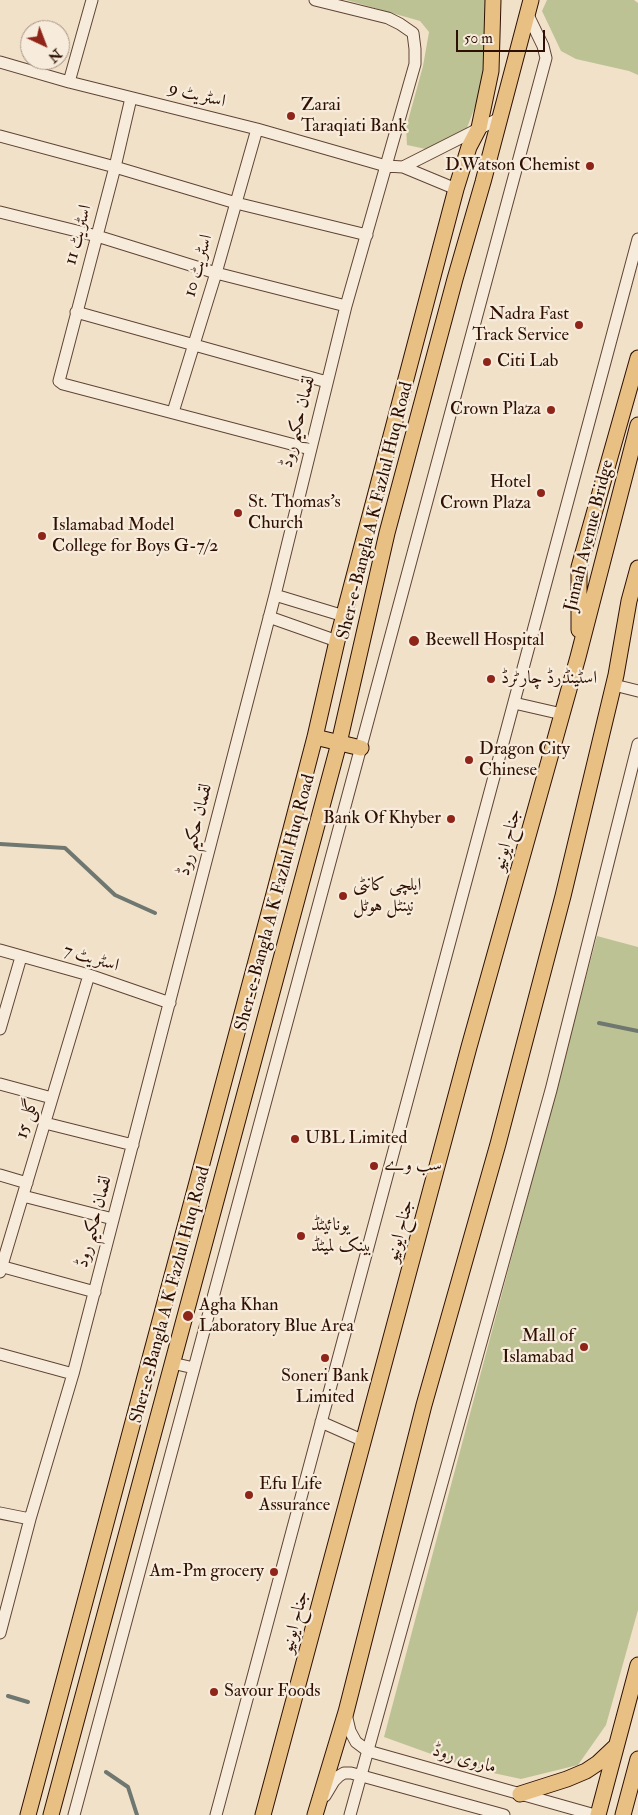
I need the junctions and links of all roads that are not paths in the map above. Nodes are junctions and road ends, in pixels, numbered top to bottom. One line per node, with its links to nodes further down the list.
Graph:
1 (92, 0): 6 (street)
2 (315, 0): 12 (street, لقمان حکیم روڈ)
3 (493, 0): 9 (main road, Sher-e-Bangla A K Fazlul Huq Road)
4 (529, 7): 8 (main road, Sher-e-Bangla A K Fazlul Huq Road); 44 (street)
5 (1, 66): 6 (street, اسٹریٹ 9)
6 (69, 82): 7 (street, اسٹریٹ 9)
7 (132, 98): 10 (street, اسٹریٹ 9); 13 (street, اسٹریٹ 11)
8 (500, 118): 9 (street); 42 (main road, Sher-e-Bangla A K Fazlul Huq Road)
9 (478, 128): 14 (street); 15 (main road, Sher-e-Bangla A K Fazlul Huq Road)
10 (257, 129): 12 (street, اسٹریٹ 9); 16 (street, اسٹریٹ 10)
11 (0, 136): 13 (street)
12 (386, 166): 14 (street, اسٹریٹ 9); 18 (street, لقمان حکیم روڈ)
13 (116, 167): 16 (street); 19 (street, اسٹریٹ 11)
14 (403, 167): 15 (street)
15 (456, 188): 33 (main road, Sher-e-Bangla A K Fazlul Huq Road)
16 (236, 203): 18 (street); 21 (street, اسٹریٹ 10)
17 (0, 212): 19 (street)
18 (367, 235): 22 (street, لقمان حکیم روڈ)
19 (97, 236): 21 (street); 23 (street, اسٹریٹ 11)
20 (638, 239): 39 (street)
21 (216, 273): 22 (street); 24 (street, اسٹریٹ 10)
22 (346, 306): 26 (street, لقمان حکیم روڈ)
23 (76, 312): 24 (street); 27 (street, اسٹریٹ 11)
24 (194, 344): 26 (street); 27 (street, اسٹریٹ 10)
25 (638, 358): 36 (main road)
26 (327, 382): 29 (street, لقمان حکیم روڈ)
27 (173, 412): 29 (street)
28 (638, 425): 36 (main road, Jinnah Avenue Bridge)
29 (310, 449): 31 (street, لقمان حکیم روڈ)
30 (638, 568): 32 (main road)
31 (275, 595): 33 (street); 34 (street, لقمان حکیم روڈ)
32 (634, 607): 37 (main road)
33 (344, 616): 35 (main road, Sher-e-Bangla A K Fazlul Huq Road)
34 (268, 617): 35 (street); 48 (street, لقمان حکیم روڈ)
35 (337, 641): 41 (main road, Sher-e-Bangla A K Fazlul Huq Road)
36 (578, 657): 40 (main road, جناح ایونیو)
37 (615, 680): 38 (street); 71 (main road)
38 (638, 691)
39 (514, 703): 40 (street); 65 (street)
40 (562, 714): 66 (main road, جناح ایونیو)
41 (315, 737): 42 (main road); 60 (main road, Sher-e-Bangla A K Fazlul Huq Road)
42 (339, 742): 44 (main road); 62 (main road, Sher-e-Bangla A K Fazlul Huq Road)
43 (638, 744): 73 (street)
44 (361, 748): 63 (street)
45 (0, 950): 46 (street, اسٹریٹ 7)
46 (21, 957): 47 (street, اسٹریٹ 7); 49 (street)
47 (89, 976): 48 (street, اسٹریٹ 7); 51 (street, گلی 15)
48 (170, 1003): 53 (street, لقمان حکیم روڈ)
49 (0, 1029)
50 (0, 1084): 51 (street)
51 (52, 1098): 52 (street, گلی 15)
52 (45, 1123): 53 (street); 55 (street, گلی 15)
53 (133, 1145): 57 (street, لقمان حکیم روڈ)
54 (0, 1175): 55 (street)
55 (27, 1183): 56 (street, گلی 15)
56 (23, 1196): 57 (street); 58 (street, گلی 15)
57 (113, 1220): 59 (street, لقمان حکیم روڈ)
58 (1, 1268): 59 (street)
59 (95, 1292): 64 (street, لقمان حکیم روڈ)
60 (152, 1352): 62 (main road); 78 (main road, Sher-e-Bangla A K Fazlul Huq Road)
61 (0, 1354): 64 (street)
62 (173, 1360): 63 (street); 79 (main road, Sher-e-Bangla A K Fazlul Huq Road)
63 (194, 1368): 80 (street)
64 (73, 1374): 68 (street, لقمان حکیم روڈ)
65 (321, 1422): 66 (street); 81 (street)
66 (364, 1441): 82 (main road, جناح ایونیو)
67 (0, 1513): 68 (street)
68 (30, 1519): 69 (street, لقمان حکیم روڈ)
69 (0, 1633)
70 (638, 1665): 72 (main road)
71 (346, 1712): 73 (street); 77 (main road)
72 (616, 1746): 76 (main road); 85 (main road)
73 (368, 1751): 75 (street); 76 (street, ماروی روڈ)
74 (638, 1759): 86 (main road)
75 (360, 1774): 77 (street); 83 (street); 84 (street)
76 (520, 1794): 85 (street, ماروی روڈ)
77 (315, 1813)
78 (28, 1815)
79 (51, 1815)
80 (74, 1815)
81 (216, 1815)
82 (263, 1815)
83 (350, 1815)
84 (504, 1815)
85 (596, 1815)
86 (623, 1815)

